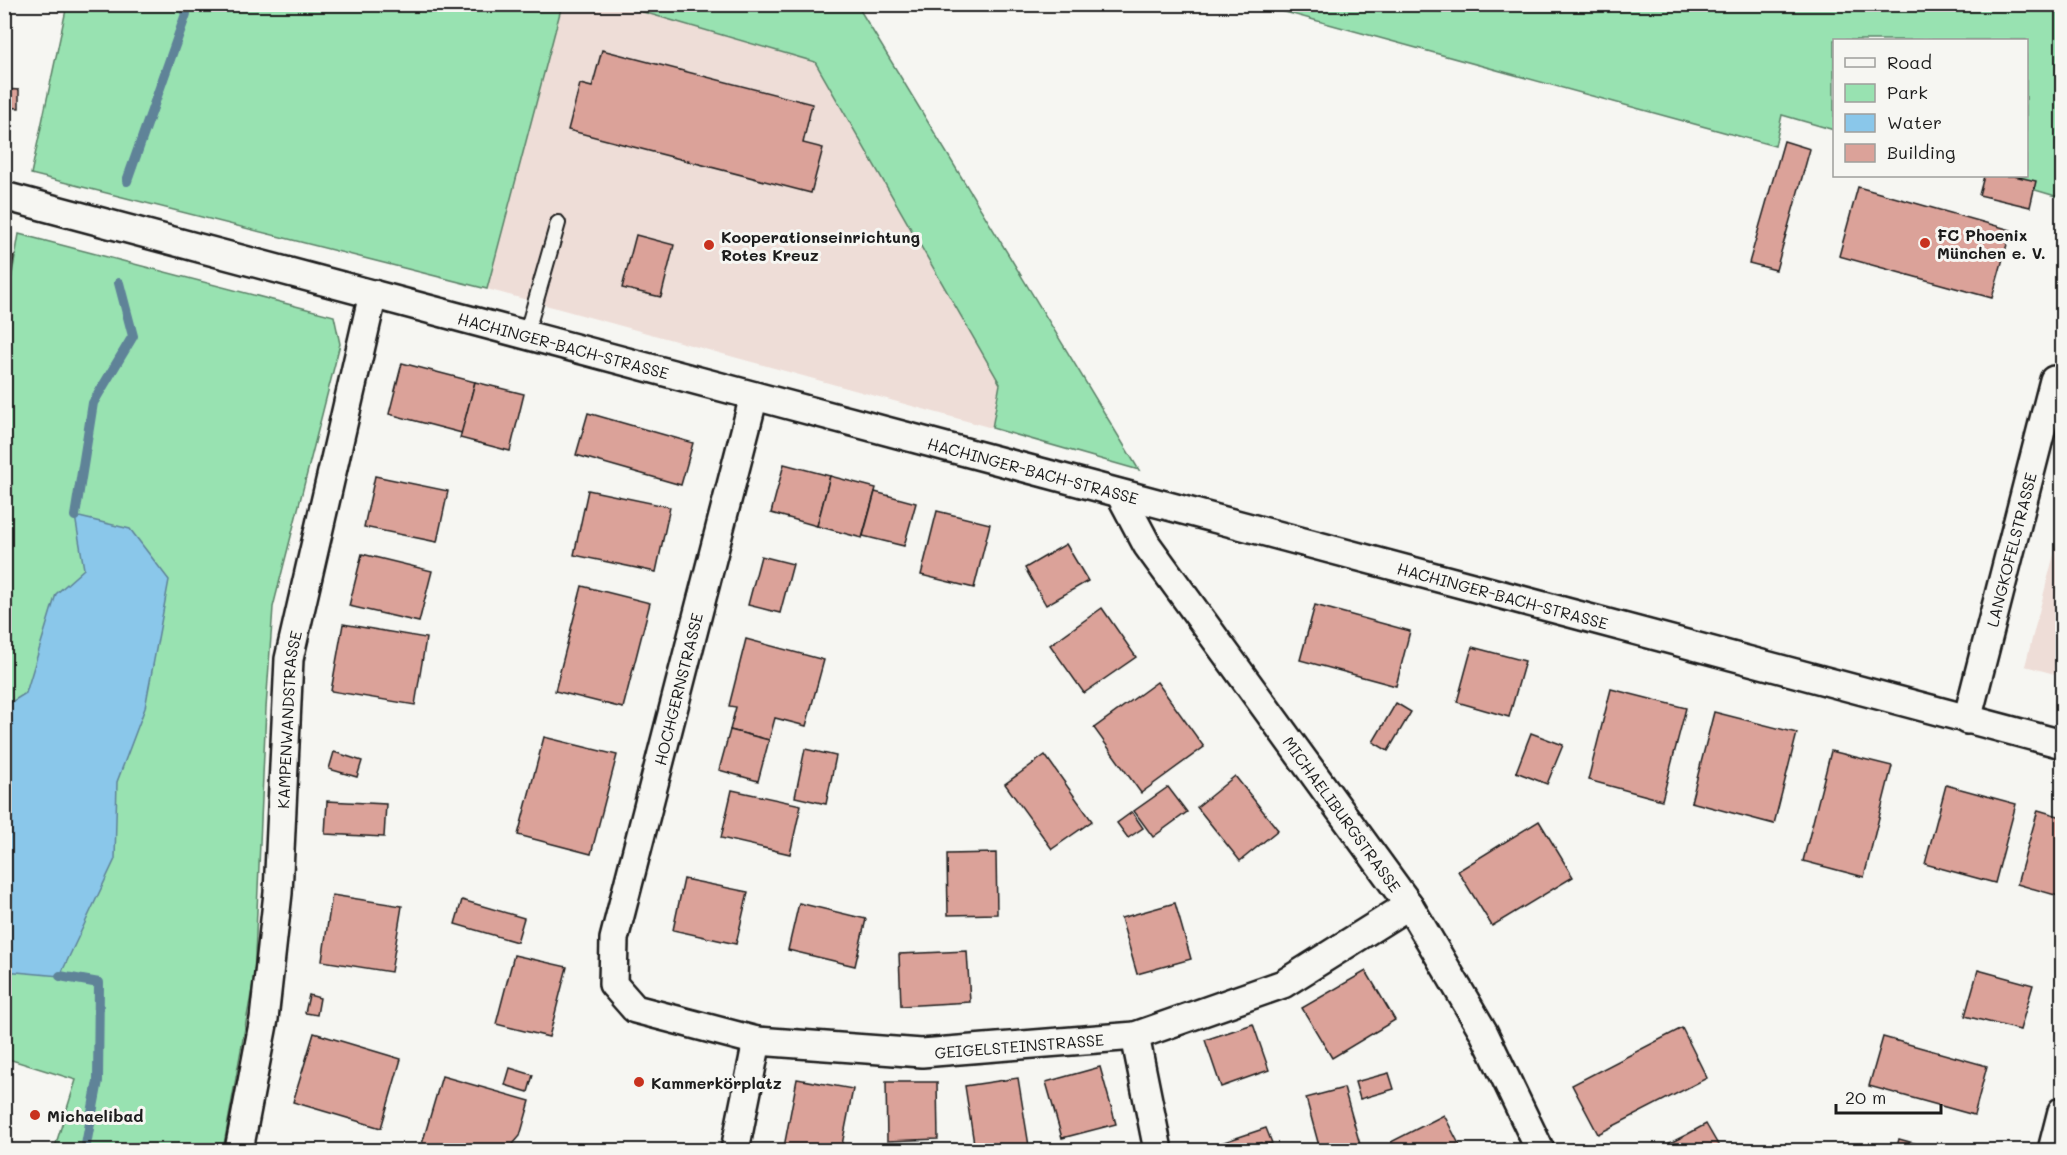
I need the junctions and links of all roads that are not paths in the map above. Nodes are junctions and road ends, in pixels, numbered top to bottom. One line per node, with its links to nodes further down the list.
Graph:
1 (4, 196): 3 (street, HACHINGER-BACH-STRASSE)
2 (558, 223): 4 (lane)
3 (373, 294): 4 (street, HACHINGER-BACH-STRASSE); 15 (street, KAMPENWANDSTRASSE)
4 (526, 335): 6 (street, HACHINGER-BACH-STRASSE)
5 (2054, 380): 8 (street, LANGKOFELSTRASSE)
6 (754, 396): 7 (street, HACHINGER-BACH-STRASSE); 11 (street, HOCHGERNSTRASSE)
7 (1120, 494): 8 (street, HACHINGER-BACH-STRASSE); 10 (street, MICHAELIBURGSTRASSE)
8 (1966, 720): 9 (street, HACHINGER-BACH-STRASSE)
9 (2062, 744)
10 (1409, 905): 12 (street, GEIGELSTEINSTRASSE); 18 (street, MICHAELIBURGSTRASSE)
11 (613, 984): 13 (street, GEIGELSTEINSTRASSE)
12 (1135, 1036): 13 (street, GEIGELSTEINSTRASSE); 17 (street)
13 (758, 1041): 16 (street)
14 (2062, 1111): 19 (street)
15 (239, 1150)
16 (735, 1150)
17 (1158, 1150)
18 (1540, 1150)
19 (2052, 1150)

